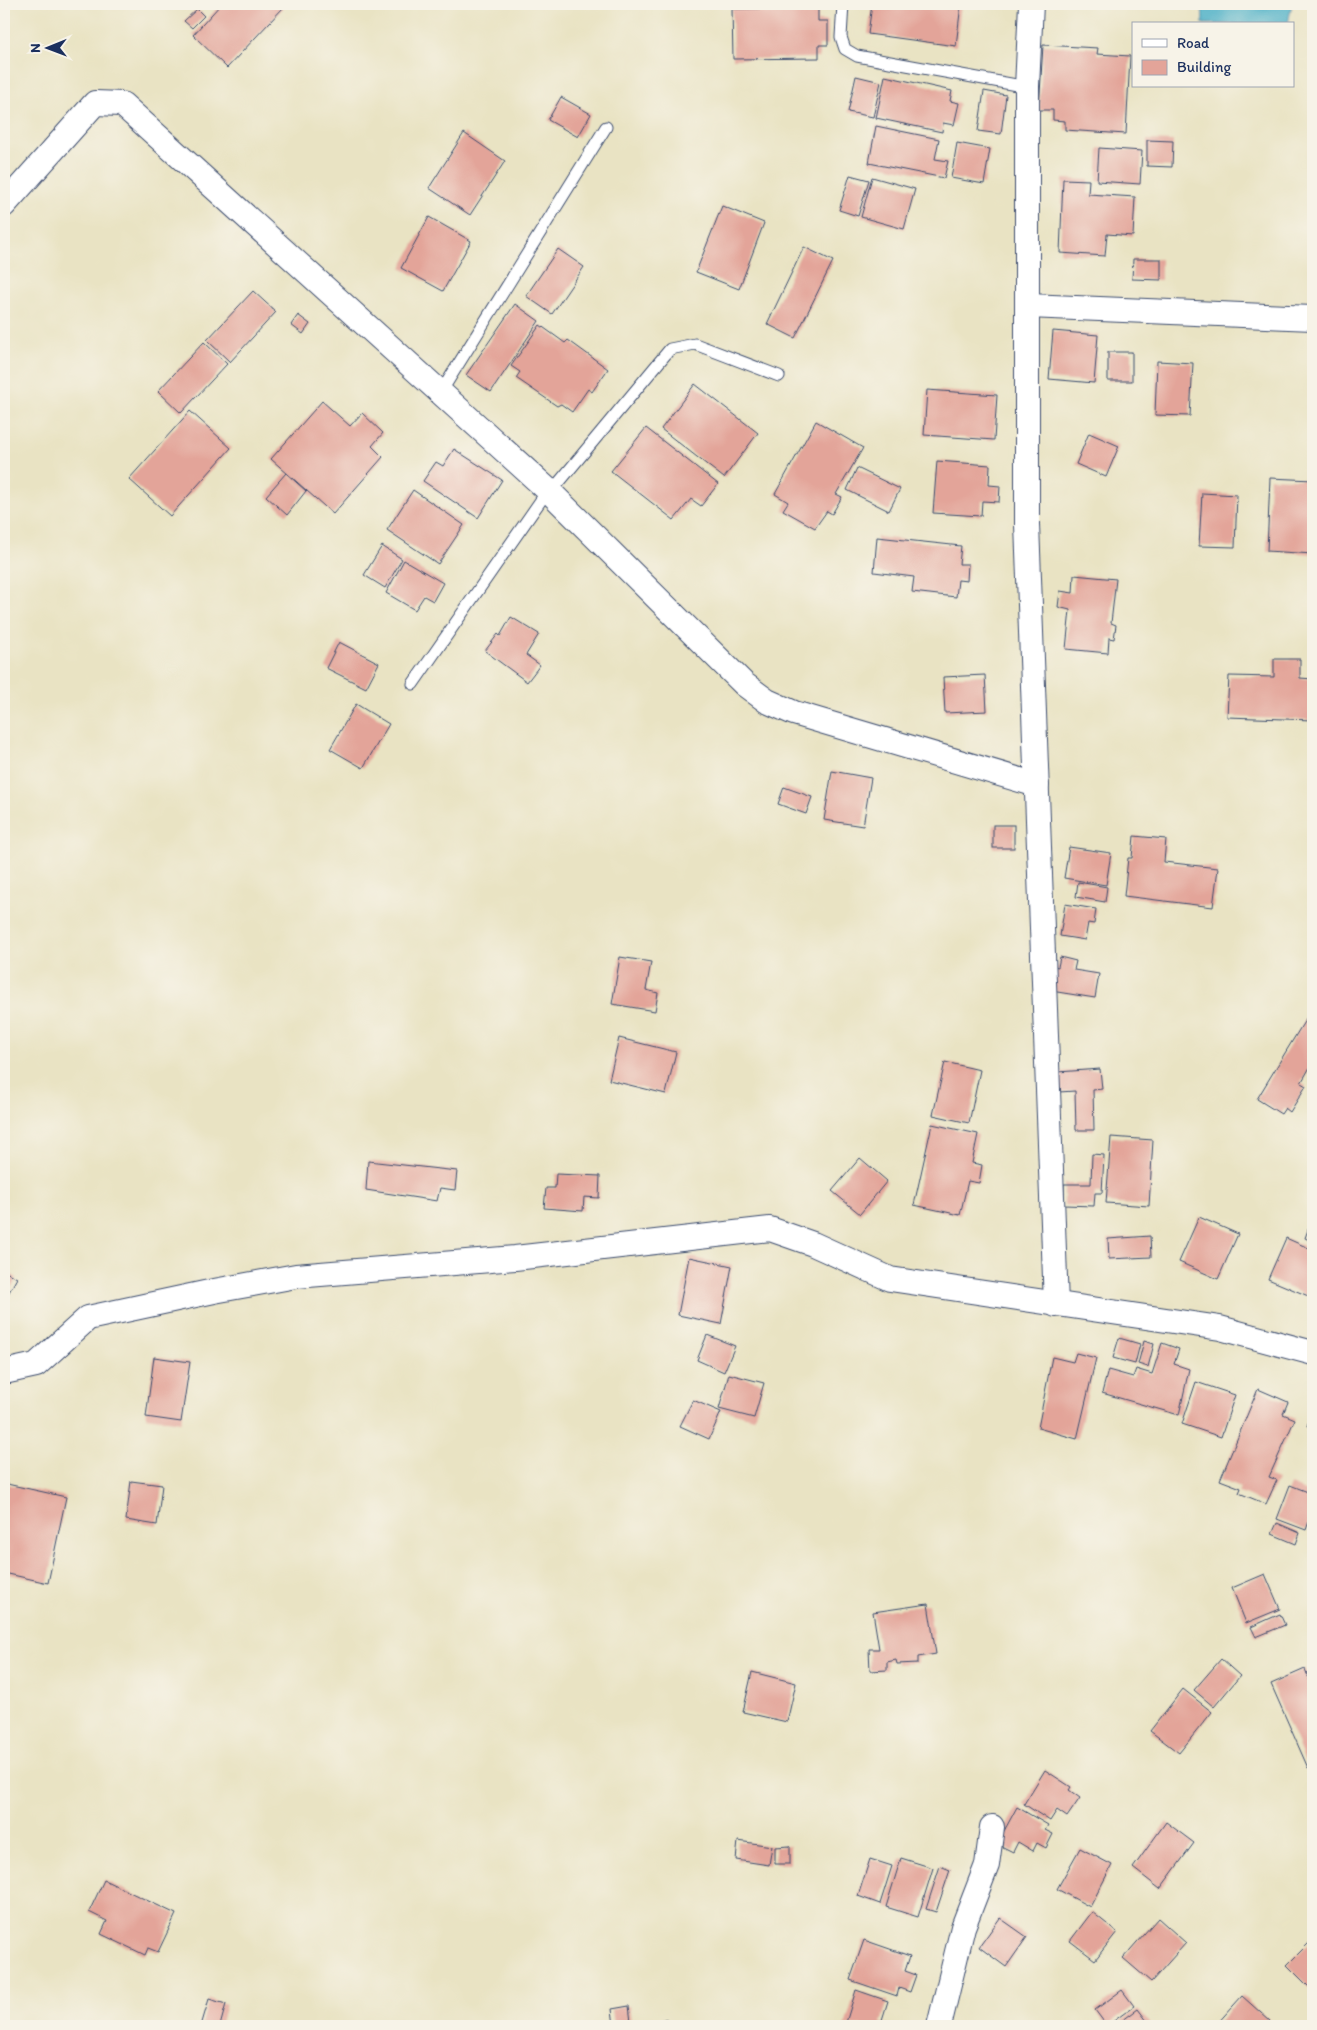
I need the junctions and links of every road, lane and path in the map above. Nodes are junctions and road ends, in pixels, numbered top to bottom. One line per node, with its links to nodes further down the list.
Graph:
1 (843, 4): 3 (lane)
2 (1031, 4): 3 (street)
3 (1027, 87): 6 (street)
4 (606, 127): 9 (lane)
5 (4, 205): 9 (street)
6 (1028, 306): 7 (street); 12 (street)
7 (1313, 318)
8 (779, 376): 10 (lane)
9 (441, 392): 10 (street)
10 (549, 491): 11 (lane); 12 (street)
11 (413, 684)
12 (1037, 785): 13 (street)
13 (1056, 1305): 14 (street); 15 (street)
14 (1313, 1354)
15 (4, 1372)
16 (992, 1827): 17 (street)
17 (939, 2026)

